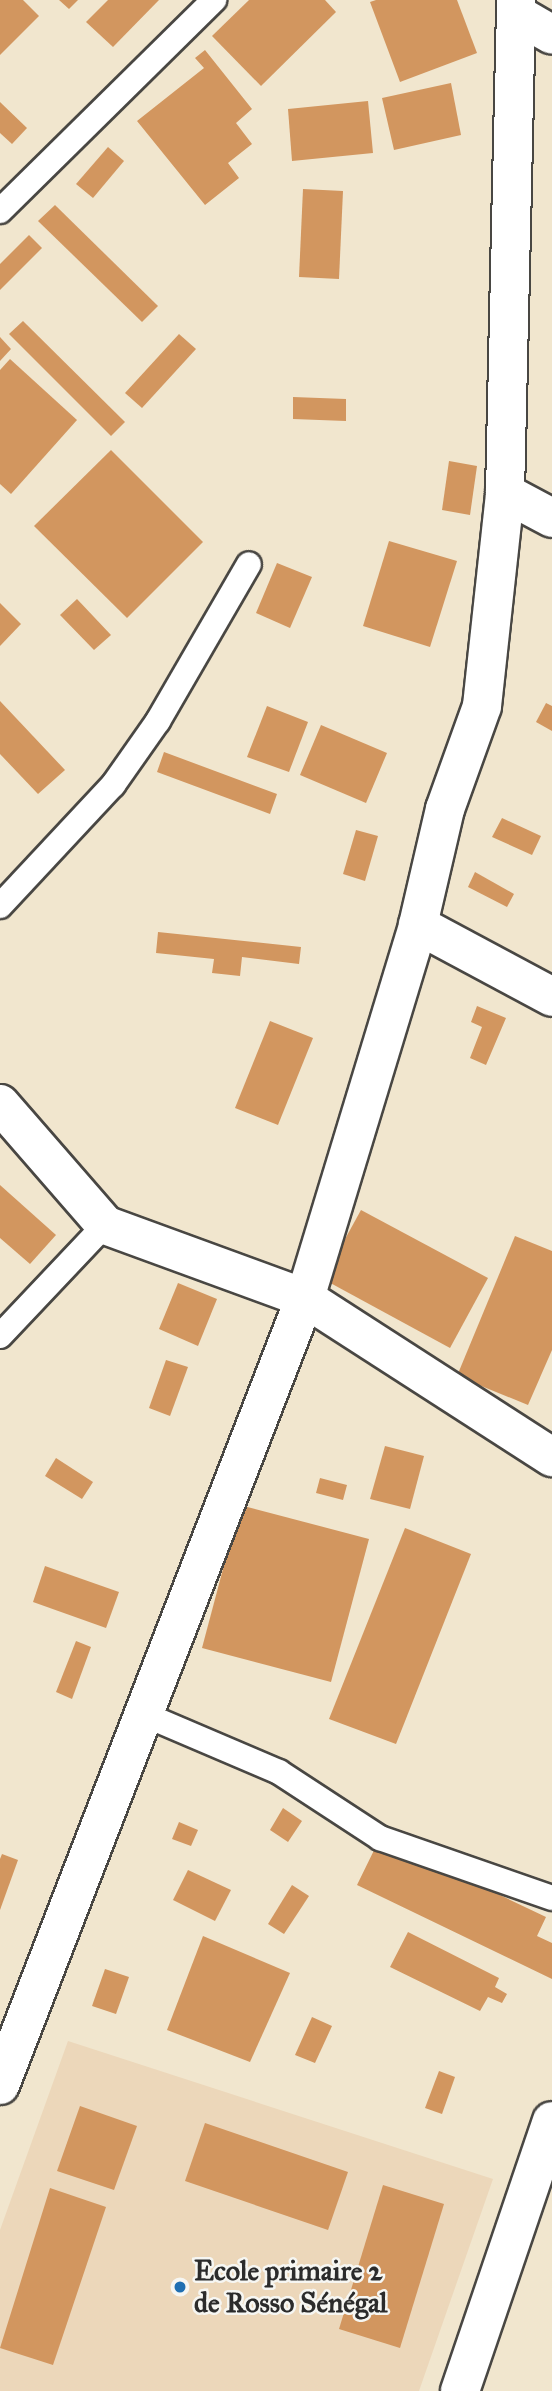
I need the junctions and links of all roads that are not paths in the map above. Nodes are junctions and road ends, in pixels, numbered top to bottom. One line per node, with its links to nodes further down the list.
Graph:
1 (214, 0): 4 (lane)
2 (517, 7): 3 (street); 5 (street)
3 (552, 35)
4 (0, 211)
5 (505, 493): 6 (street); 9 (street)
6 (552, 518)
7 (249, 564): 8 (lane)
8 (0, 906)
9 (418, 925): 10 (street); 13 (street)
10 (552, 997)
11 (0, 1104): 12 (street)
12 (105, 1225): 13 (street); 14 (lane)
13 (305, 1298): 15 (street); 16 (street)
14 (0, 1336)
15 (552, 1457)
16 (143, 1714): 17 (lane); 18 (street)
17 (552, 1898)
18 (0, 2085)
19 (552, 2121): 20 (street)
20 (542, 2177): 21 (street)
21 (460, 2391)

